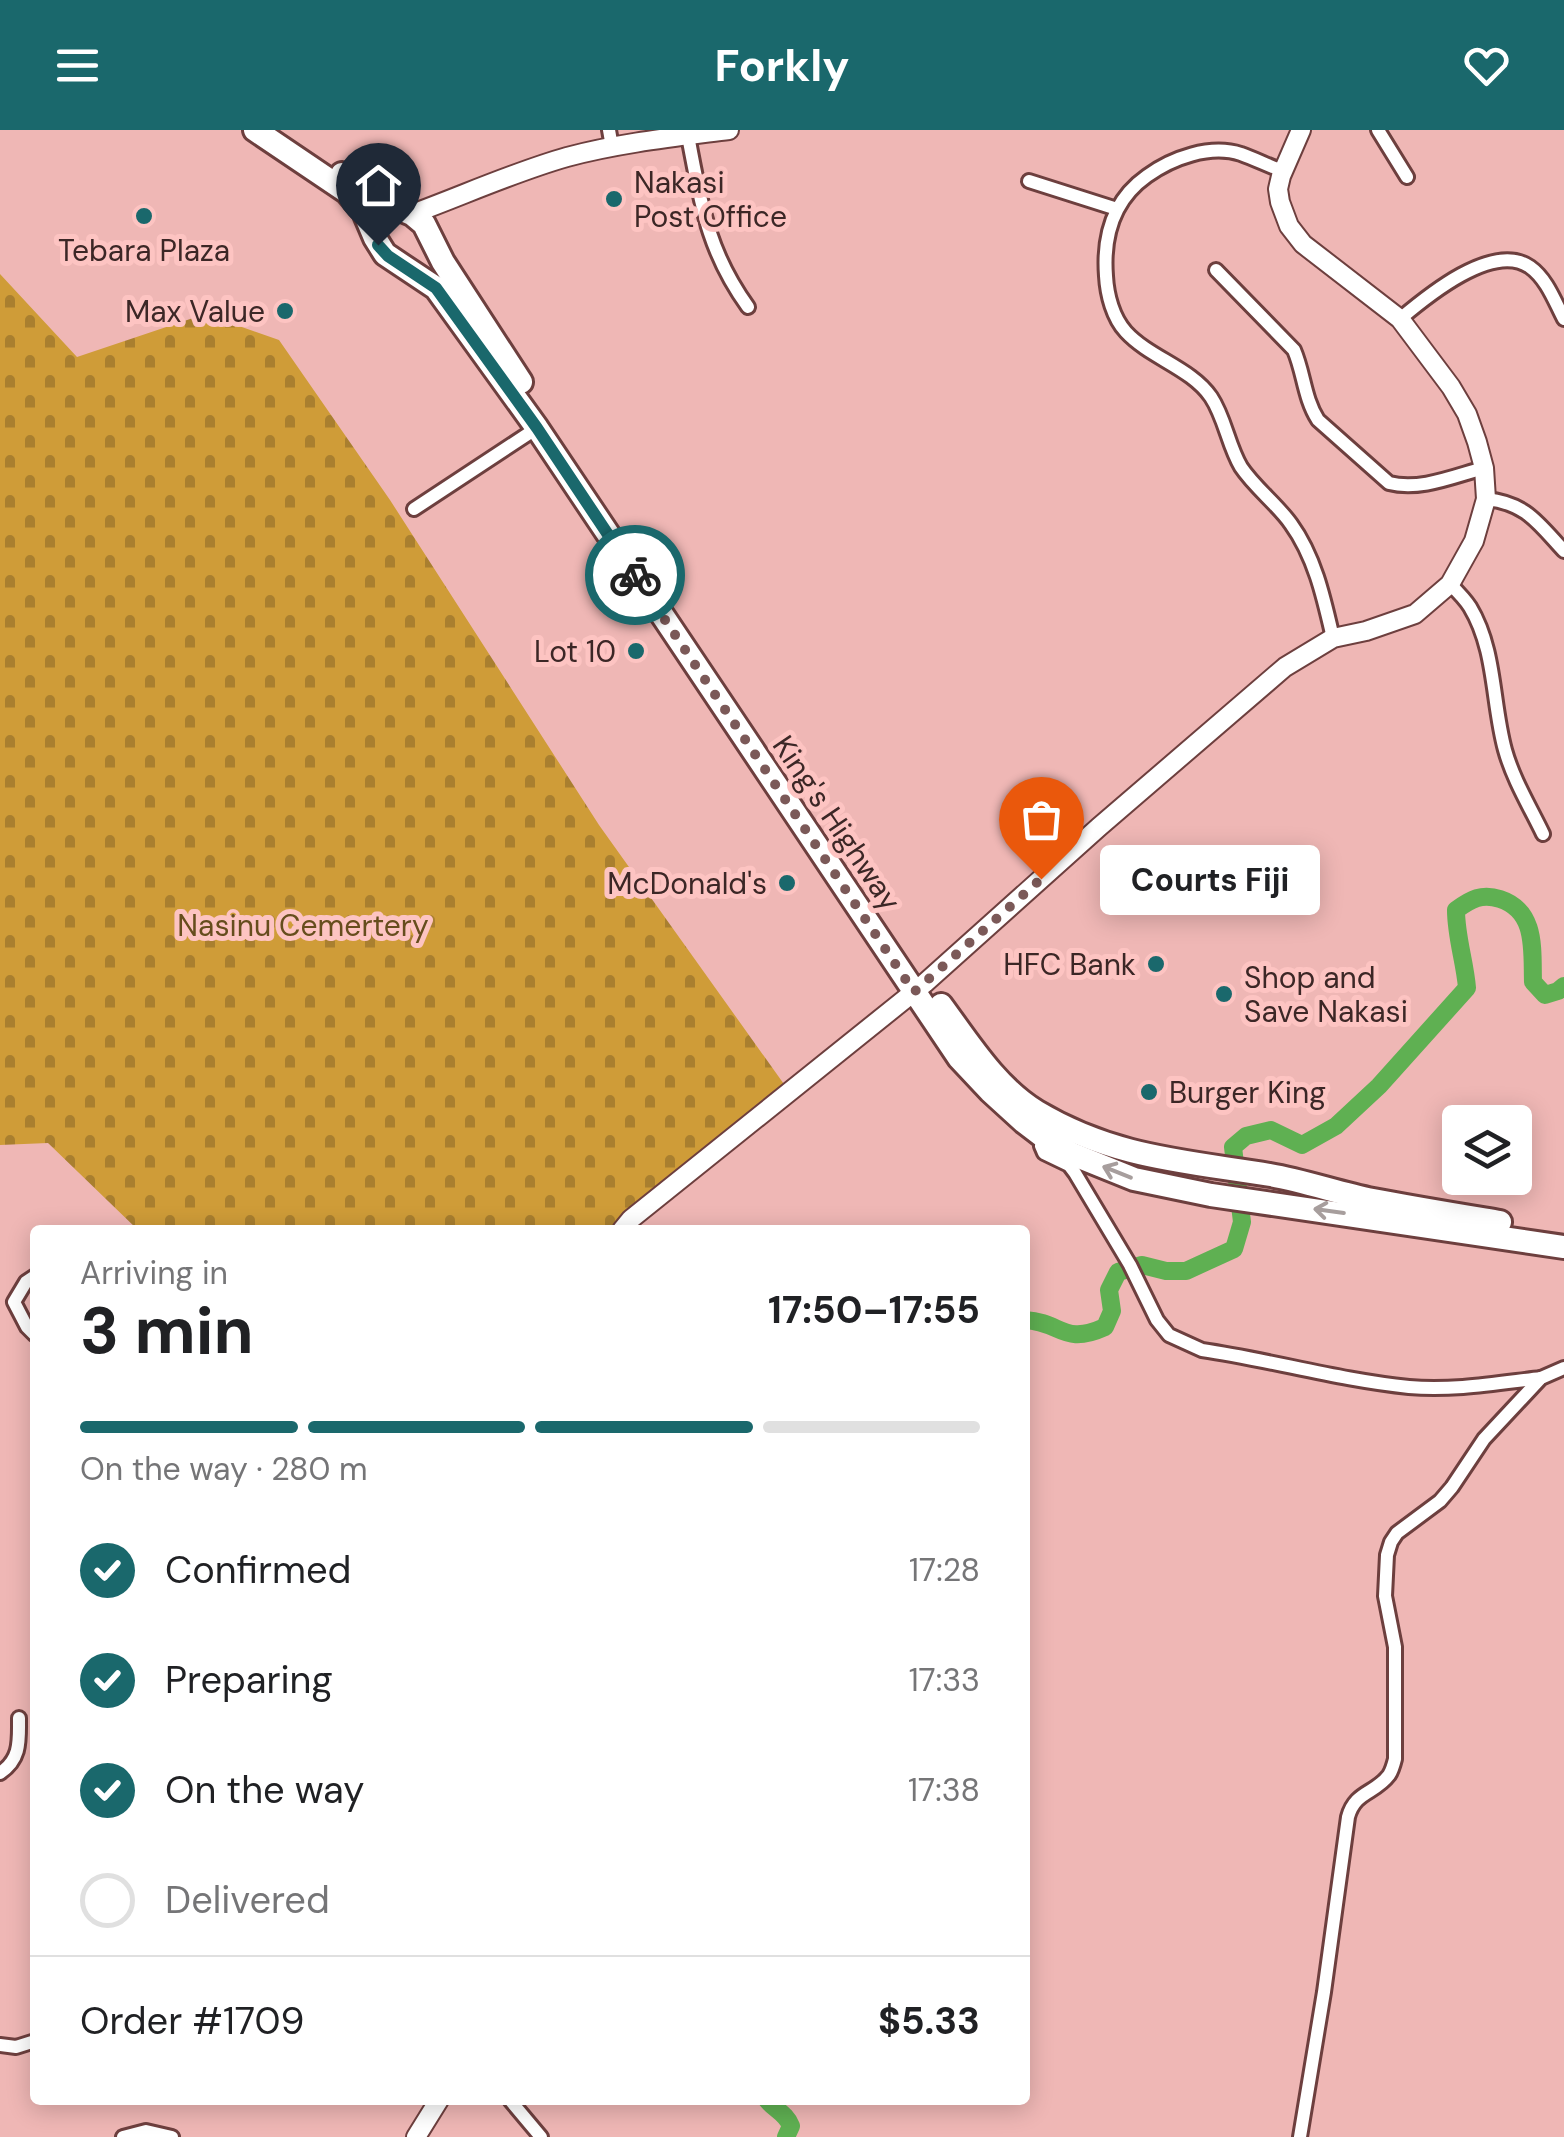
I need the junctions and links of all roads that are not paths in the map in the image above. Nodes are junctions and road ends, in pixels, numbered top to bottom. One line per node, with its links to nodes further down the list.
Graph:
1 (254, 130): 15 (highway, King's Highway)
2 (277, 130): 13 (highway, King's Highway)
3 (729, 130): 6 (street)
4 (1300, 130): 8 (street)
5 (1378, 130): 9 (street)
6 (688, 136): 7 (street); 17 (street)
7 (611, 139): 11 (street)
8 (1283, 171): 12 (street); 18 (street)
9 (1407, 178)
10 (1028, 181): 12 (street)
11 (463, 196): 13 (street); 14 (street)
12 (1116, 209): 26 (street)
13 (412, 214): 14 (highway, King's Highway); 15 (highway)
14 (432, 238): 15 (highway); 28 (highway, King's Highway)
15 (389, 257): 20 (highway, King's Highway)
16 (1216, 270): 21 (street)
17 (748, 307)
18 (1400, 319): 19 (street); 21 (street)
19 (1564, 319)
20 (537, 428): 23 (street); 28 (highway, King's Highway)
21 (1484, 468): 22 (street)
22 (1486, 499): 24 (street); 25 (street)
23 (414, 509)
24 (1564, 551)
25 (1450, 584): 26 (street); 27 (street)
26 (1333, 638): 28 (street)
27 (1543, 834)
28 (920, 987): 29 (highway, King's Highway); 30 (street); 31 (highway, King's Highway)
29 (1045, 1138): 32 (highway, King's Highway, one-way to 29); 36 (street)
30 (626, 1225)
31 (1564, 1233)
32 (1564, 1247)
33 (30, 1279): 34 (street)
34 (30, 1330)
35 (1564, 1368): 36 (street)
36 (1541, 1378): 47 (street)
37 (19, 1718): 38 (street)
38 (0, 1774)
39 (30, 2043): 40 (street)
40 (0, 2045)
41 (436, 2105): 45 (street)
42 (514, 2105): 46 (street)
43 (123, 2137): 44 (street)
44 (172, 2137)
45 (416, 2137)
46 (541, 2137)
47 (1300, 2137)

